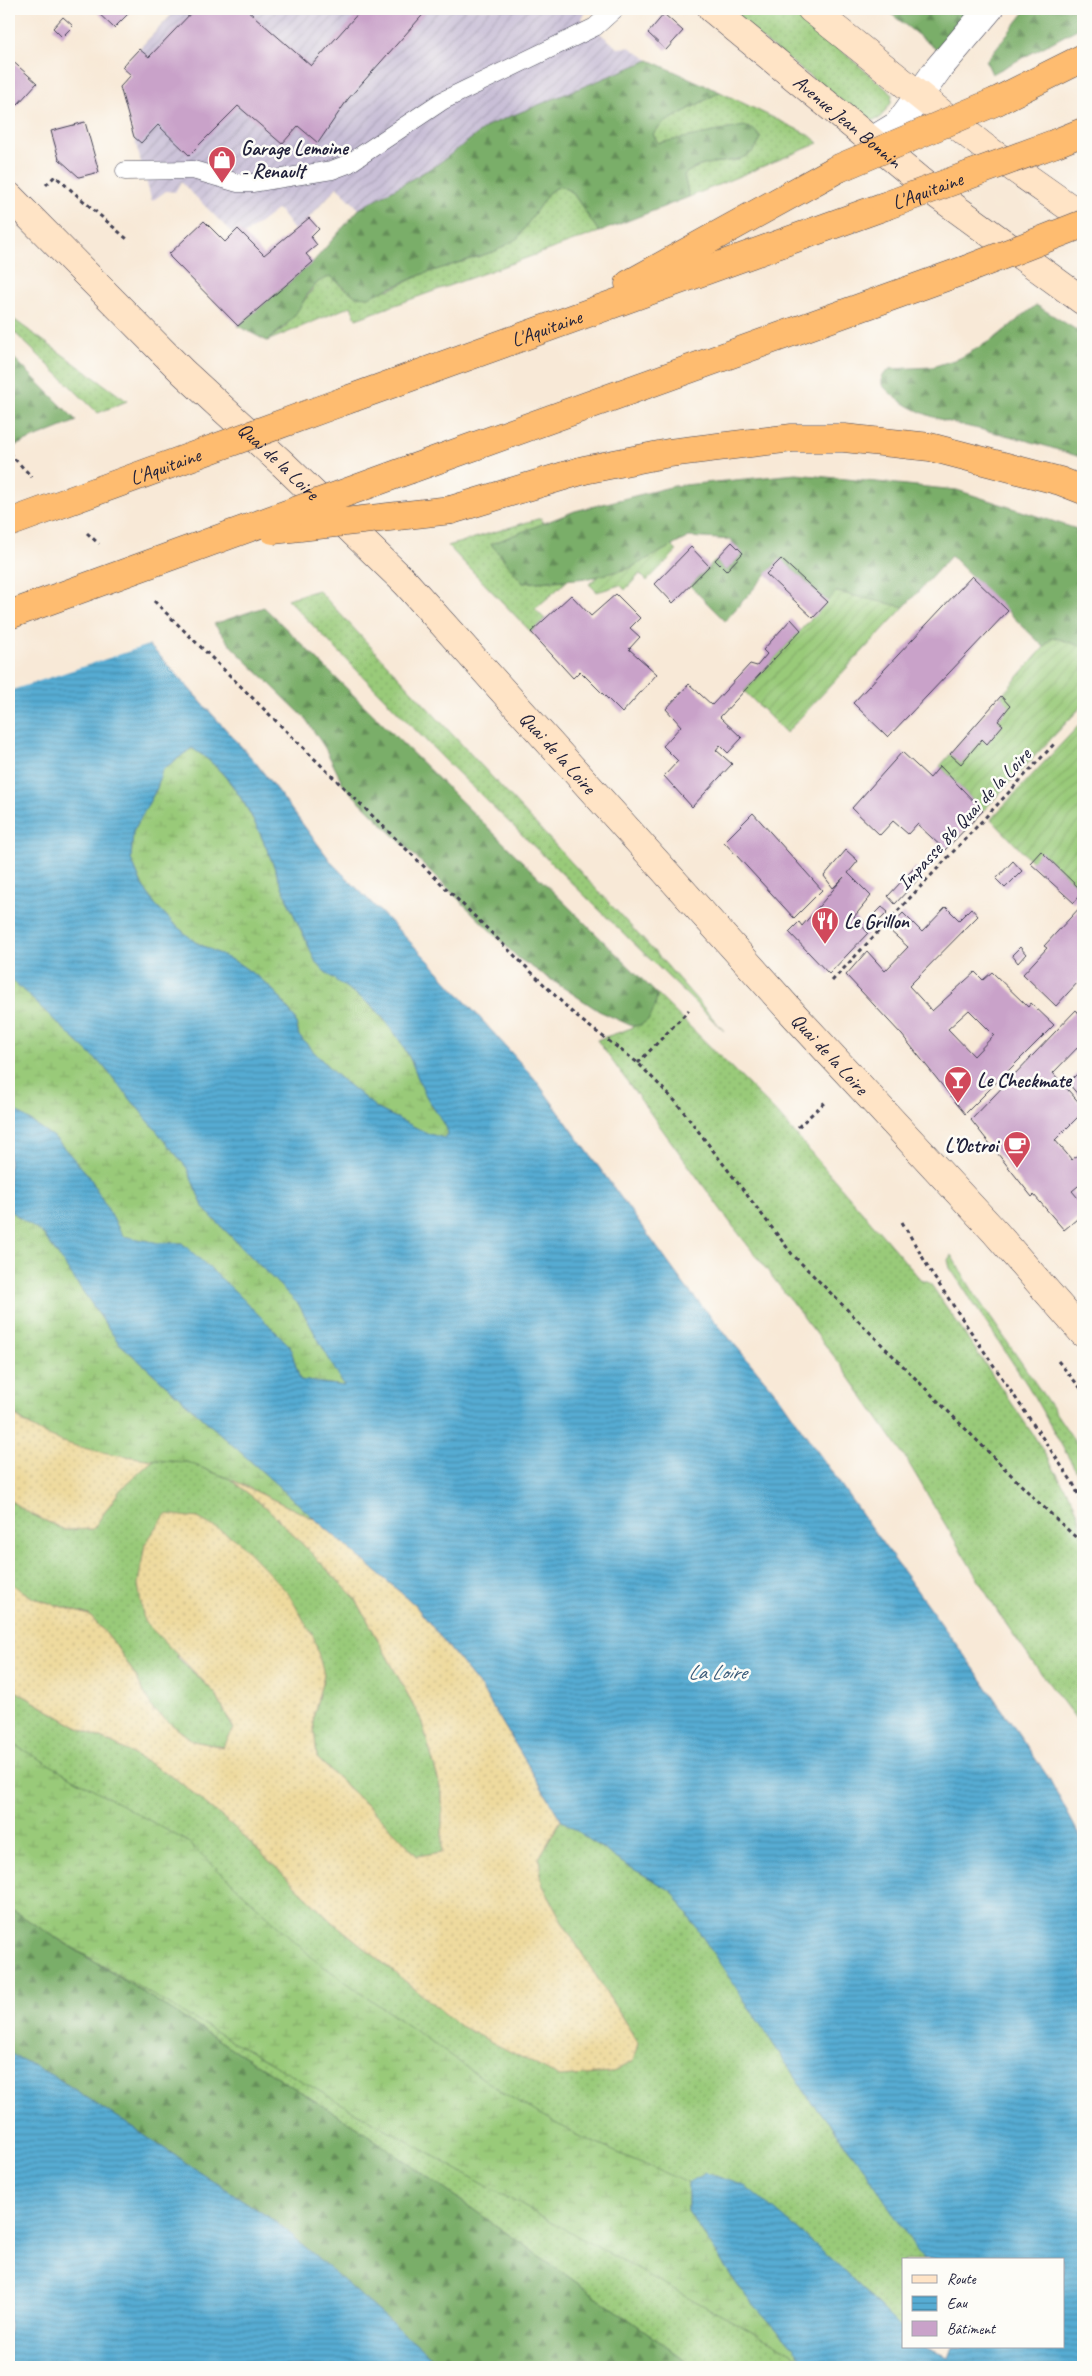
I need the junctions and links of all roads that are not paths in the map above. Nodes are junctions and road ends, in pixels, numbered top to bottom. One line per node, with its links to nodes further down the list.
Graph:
1 (614, 9): 9 (lane)
2 (712, 9): 8 (main road, Avenue Jean Bonnin)
3 (811, 9): 6 (main road)
4 (989, 9): 6 (street)
5 (1083, 58): 14 (highway, bridge)
6 (918, 96): 8 (street); 11 (main road)
7 (1083, 132): 14 (highway, L'Aquitaine, bridge)
8 (870, 142): 13 (main road, Avenue Jean Bonnin)
9 (125, 170)
10 (9, 196): 19 (main road, Quai de la Loire)
11 (1083, 217)
12 (1083, 224): 17 (highway, bridge)
13 (1083, 301)
14 (558, 324): 16 (highway, L'Aquitaine, bridge)
15 (1083, 490): 17 (highway, bridge)
16 (9, 523)
17 (227, 536): 18 (highway, bridge)
18 (9, 615)
19 (1083, 1332)

